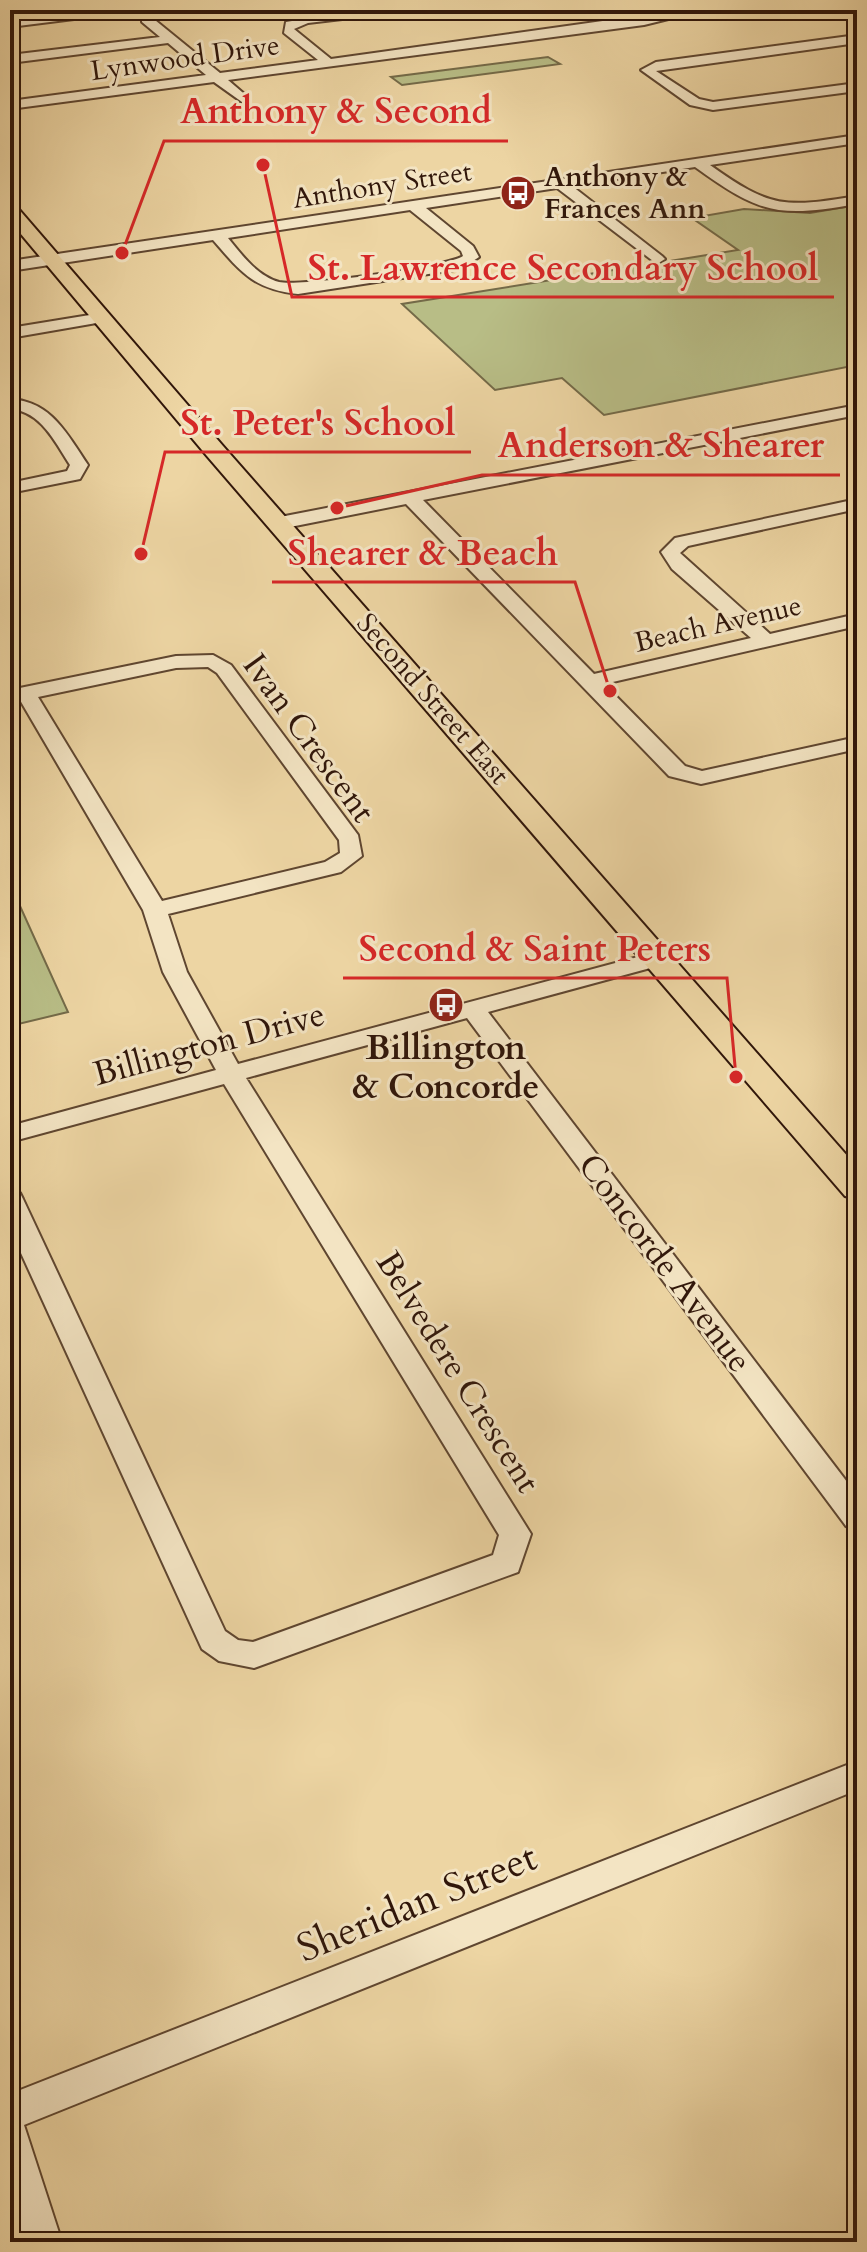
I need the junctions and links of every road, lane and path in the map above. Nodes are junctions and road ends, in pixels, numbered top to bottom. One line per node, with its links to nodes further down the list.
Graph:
1 (79, 10): 6 (street)
2 (114, 10): 6 (street)
3 (385, 10): 10 (street)
4 (699, 10): 10 (street, Lynwood Drive)
5 (146, 19): 7 (street)
6 (10, 20)
7 (171, 39): 9 (street); 11 (street)
8 (857, 39): 12 (street)
9 (10, 59)
10 (329, 63): 11 (street, Lynwood Drive)
11 (216, 78): 13 (street); 14 (street, Lynwood Drive)
12 (857, 87)
13 (242, 98)
14 (10, 105)
15 (857, 139): 16 (street, Anthony Street)
16 (698, 163): 17 (street, Anthony Street); 18 (street)
17 (561, 184): 19 (street, Anthony Street); 23 (street)
18 (857, 200)
19 (414, 206): 21 (street, Anthony Street); 21 (street)
20 (10, 210): 22 (main road, Second Street East)
21 (218, 236): 22 (street, Anthony Street)
22 (52, 259): 24 (street, Anthony Street); 25 (main road, Second Street East)
23 (657, 259)
24 (10, 266)
25 (102, 318): 26 (street); 32 (main road, Second Street East)
26 (10, 333)
27 (10, 404): 29 (street)
28 (857, 410): 30 (street)
29 (10, 488)
30 (409, 497): 32 (street); 35 (street)
31 (857, 504): 34 (street)
32 (280, 523): 39 (main road, Second Street East)
33 (857, 620): 34 (street, Beach Avenue)
34 (766, 641): 35 (street, Beach Avenue)
35 (591, 681): 37 (street)
36 (18, 695): 38 (street, Belvedere Crescent); 38 (street, Ivan Crescent)
37 (857, 743)
38 (155, 910): 41 (street, Belvedere Crescent)
39 (657, 959): 40 (street, Billington Drive); 43 (main road, Second Street East)
40 (472, 1008): 41 (street, Billington Drive); 45 (street, Concorde Avenue)
41 (230, 1073): 42 (street, Billington Drive); 44 (street, Belvedere Crescent)
42 (10, 1134)
43 (854, 1180)
44 (10, 1199)
45 (857, 1518)
46 (857, 1775): 47 (street, Sheridan Street)
47 (10, 2112)
48 (10, 2136): 49 (street)
49 (42, 2242)

